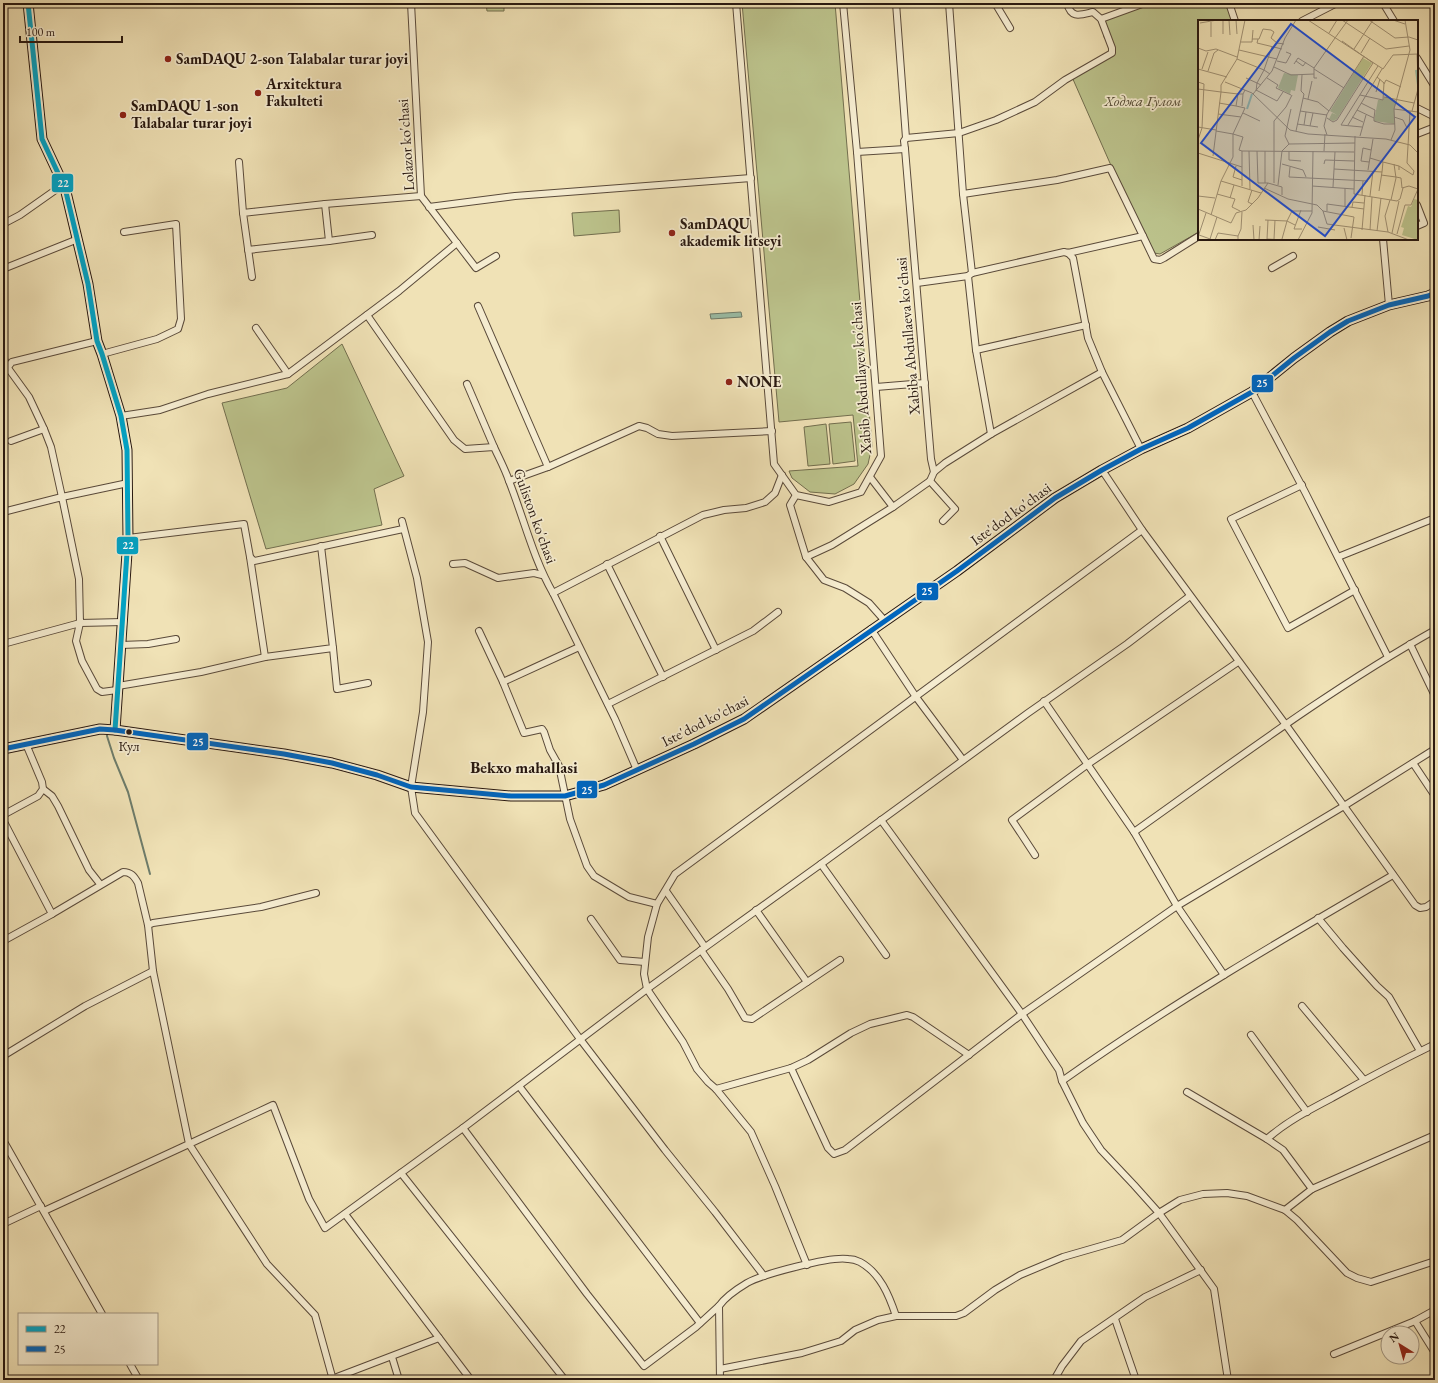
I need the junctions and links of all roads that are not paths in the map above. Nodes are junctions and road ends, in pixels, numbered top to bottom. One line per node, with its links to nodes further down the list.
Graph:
1 (28, 3): 30 (street)
2 (411, 3): 32 (street, Lolazor ko'chasi)
3 (736, 3): 29 (street)
4 (843, 3): 27 (street, Xabib Abdullayev ko'chasi)
5 (896, 3): 25 (street, Xabiba Abdullaeva ko'chasi)
6 (949, 3): 23 (street)
7 (995, 3): 17 (street)
8 (1067, 3): 13 (street)
9 (1145, 3): 13 (street)
10 (1229, 3): 14 (street)
11 (1337, 3): 15 (street)
12 (1383, 3): 16 (street)
13 (1101, 19): 23 (street)
14 (1235, 20)
15 (1304, 20)
16 (1393, 20)
17 (1010, 28)
18 (1418, 60): 19 (street)
19 (1435, 87)
20 (1418, 108): 21 (street)
21 (1435, 117)
22 (1435, 127): 24 (street)
23 (959, 133): 25 (street); 31 (street)
24 (1418, 134)
25 (906, 138): 26 (street, Xabiba Abdullaeva ko'chasi)
26 (905, 148): 27 (street); 55 (street, Xabiba Abdullaeva ko'chasi)
27 (857, 152): 72 (street, Xabib Abdullayev ko'chasi)
28 (239, 162): 36 (street)
29 (751, 178): 34 (street); 76 (street)
30 (64, 184): 37 (street); 43 (street)
31 (963, 194): 41 (street); 53 (street)
32 (421, 196): 33 (street); 34 (street, Lolazor ko'chasi)
33 (325, 204): 36 (street); 45 (street)
34 (429, 207): 46 (street, Lolazor ko'chasi)
35 (1418, 208): 38 (street)
36 (243, 213): 47 (street)
37 (3, 224)
38 (1418, 226)
39 (124, 232): 64 (street)
40 (372, 235): 45 (street)
41 (1143, 236): 42 (street); 48 (street)
42 (1198, 237)
43 (78, 239): 52 (street); 62 (street)
44 (1384, 240): 57 (street)
45 (329, 241): 47 (street)
46 (457, 243): 49 (street, Lolazor ko'chasi); 59 (street)
47 (248, 250): 54 (street)
48 (1068, 253): 53 (street); 60 (street)
49 (496, 256)
50 (1293, 256): 51 (street)
51 (1272, 268)
52 (3, 269)
53 (970, 274): 55 (street); 63 (street)
54 (252, 277)
55 (917, 283): 70 (street, Xabiba Abdullaeva ko'chasi)
56 (1435, 293): 57 (street, Iste'dod ko'chasi)
57 (1389, 305): 73 (street, Iste'dod ko'chasi)
58 (478, 306): 81 (street)
59 (367, 315): 69 (street); 79 (street)
60 (1086, 325): 63 (street); 67 (street)
61 (256, 328): 69 (street)
62 (97, 341): 64 (street); 66 (street)
63 (976, 350): 77 (street)
64 (102, 354): 74 (street)
65 (3, 357): 66 (street)
66 (8, 368): 68 (street); 75 (street)
67 (1102, 372): 77 (street); 80 (street)
68 (3, 374)
69 (288, 374): 74 (street)
70 (925, 383): 72 (street); 83 (street, Xabiba Abdullaeva ko'chasi)
71 (467, 384): 79 (street, Guliston ko'chasi)
72 (876, 387): 85 (street, Xabib Abdullayev ko'chasi)
73 (1252, 392): 80 (street, Iste'dod ko'chasi); 89 (street)
74 (121, 416): 88 (street)
75 (44, 428): 78 (street); 91 (street)
76 (772, 431): 81 (street); 84 (street)
77 (991, 434): 83 (street)
78 (11, 441)
79 (494, 447): 86 (street, Guliston ko'chasi)
80 (1142, 449): 82 (street, Iste'dod ko'chasi)
81 (548, 467): 86 (street)
82 (1102, 470): 98 (street); 112 (street, Iste'dod ko'chasi)
83 (934, 472): 87 (street)
84 (782, 475): 90 (street); 99 (street)
85 (870, 477): 90 (street, Xabib Abdullayev ko'chasi); 92 (street)
86 (509, 481): 107 (street, Guliston ko'chasi)
87 (930, 481): 92 (street); 95 (street)
88 (128, 483): 91 (street); 100 (street)
89 (1302, 485): 104 (street); 108 (street)
90 (796, 495): 103 (street)
91 (62, 497): 93 (street); 114 (street)
92 (893, 507): 103 (street)
93 (3, 512)
94 (1435, 518): 104 (street)
95 (943, 520)
96 (402, 521): 97 (street)
97 (403, 529): 101 (street); 145 (street)
98 (1142, 530): 110 (street); 133 (street)
99 (660, 536): 106 (street); 124 (street)
100 (128, 538): 102 (street); 113 (street)
101 (321, 546): 102 (street); 123 (street)
102 (250, 557): 125 (street)
103 (806, 557): 112 (street)
104 (1338, 557): 108 (street)
105 (453, 564): 107 (street)
106 (607, 564): 109 (street); 128 (street)
107 (542, 575): 109 (street, Guliston ko'chasi)
108 (1355, 590): 126 (street)
109 (553, 594): 122 (street, Guliston ko'chasi)
110 (1190, 596): 127 (street); 134 (street)
111 (778, 612): 124 (street)
112 (885, 621): 115 (street, Iste'dod ko'chasi)
113 (123, 622): 114 (street); 121 (street)
114 (80, 623): 119 (street); 131 (street)
115 (871, 629): 133 (street); 144 (street, Iste'dod ko'chasi)
116 (1435, 630): 120 (street)
117 (479, 631): 129 (street)
118 (176, 639): 121 (street)
119 (3, 644)
120 (1410, 644): 126 (street); 132 (street)
121 (121, 645): 131 (street)
122 (579, 647): 129 (street); 135 (street, Guliston ko'chasi)
123 (333, 648): 125 (street); 130 (street)
124 (716, 650): 128 (street)
125 (264, 657): 131 (street)
126 (1388, 657): 136 (street)
127 (1238, 662): 136 (street); 143 (street)
128 (663, 677): 135 (street)
129 (503, 682): 147 (street)
130 (368, 683)
131 (118, 688): 137 (street)
132 (1435, 696)
133 (916, 697): 141 (street); 158 (street)
134 (1044, 701): 141 (street); 143 (street)
135 (608, 704): 144 (street, Guliston ko'chasi)
136 (1286, 725): 149 (street); 153 (street)
137 (115, 730): 138 (street, Iste'dod ko'chasi); 145 (street, Iste'dod ko'chasi)
138 (26, 744): 139 (street, Iste'dod ko'chasi); 146 (street)
139 (3, 749)
140 (1435, 750): 142 (street)
141 (963, 760): 152 (street)
142 (1413, 763): 148 (street); 149 (street)
143 (1088, 764): 153 (street); 154 (street)
144 (637, 770): 147 (street, Iste'dod ko'chasi)
145 (411, 787): 147 (street, Iste'dod ko'chasi); 180 (street)
146 (43, 789): 150 (street); 157 (street)
147 (565, 796): 161 (street)
148 (1435, 796)
149 (1344, 806): 156 (street); 162 (street)
150 (3, 815)
151 (3, 820): 164 (street)
152 (880, 820): 155 (street); 178 (street)
153 (1134, 832): 162 (street)
154 (1035, 854)
155 (821, 864): 163 (street); 170 (street)
156 (1393, 875): 160 (street); 165 (street)
157 (100, 884): 164 (street); 167 (street)
158 (666, 890): 161 (street); 169 (street)
159 (316, 893): 167 (street)
160 (1435, 901)
161 (657, 904): 172 (street)
162 (1177, 906): 174 (street); 178 (street)
163 (756, 910): 169 (street); 175 (street)
164 (52, 914): 168 (street)
165 (1318, 918): 174 (street); 182 (street)
166 (591, 919): 172 (street)
167 (148, 925): 173 (street)
168 (3, 940)
169 (703, 948): 175 (street); 176 (street)
170 (886, 955)
171 (840, 960): 175 (street)
172 (645, 962): 176 (street)
173 (153, 971): 184 (street); 196 (street)
174 (1224, 975): 187 (street)
175 (807, 982)
176 (647, 989): 180 (street); 189 (street)
177 (1302, 1006): 186 (street)
178 (1022, 1014): 183 (street); 187 (street)
179 (1251, 1035): 191 (street)
180 (580, 1039): 188 (street); 207 (street)
181 (1435, 1044): 182 (street)
182 (1420, 1051): 186 (street)
183 (969, 1055): 185 (street); 185 (street)
184 (3, 1056)
185 (791, 1068): 189 (street)
186 (1364, 1080): 191 (street)
187 (1062, 1081): 201 (street)
188 (519, 1086): 192 (street); 214 (street)
189 (716, 1089): 205 (street)
190 (1187, 1092): 194 (street)
191 (1307, 1112): 194 (street)
192 (462, 1128): 197 (street); 214 (street)
193 (1435, 1135): 198 (street)
194 (1267, 1139): 198 (street)
195 (3, 1140): 199 (street)
196 (189, 1144): 199 (street); 202 (street); 222 (street)
197 (401, 1173): 202 (street); 225 (street)
198 (1312, 1189): 200 (street)
199 (42, 1209): 203 (street); 210 (street)
200 (1285, 1210): 201 (street); 204 (street)
201 (1159, 1213): 206 (street); 211 (street)
202 (345, 1214): 215 (street)
203 (3, 1224)
204 (1435, 1261)
205 (807, 1265): 207 (street); 211 (street)
206 (1201, 1270): 212 (street); 229 (street)
207 (764, 1276): 208 (street)
208 (719, 1306): 214 (street); 220 (street)
209 (1435, 1310): 213 (street)
210 (101, 1313)
211 (896, 1316): 220 (street)
212 (1115, 1319): 227 (street); 228 (street)
213 (1415, 1321): 216 (street); 217 (street)
214 (700, 1323)
215 (439, 1338): 218 (street); 224 (street)
216 (1435, 1352)
217 (1334, 1354)
218 (392, 1357): 222 (street); 223 (street)
219 (131, 1365): 221 (street)
220 (720, 1370): 226 (street)
221 (139, 1380)
222 (332, 1380)
223 (399, 1380)
224 (471, 1380)
225 (565, 1380)
226 (720, 1380)
227 (1054, 1380)
228 (1136, 1380)
229 (1228, 1380)

